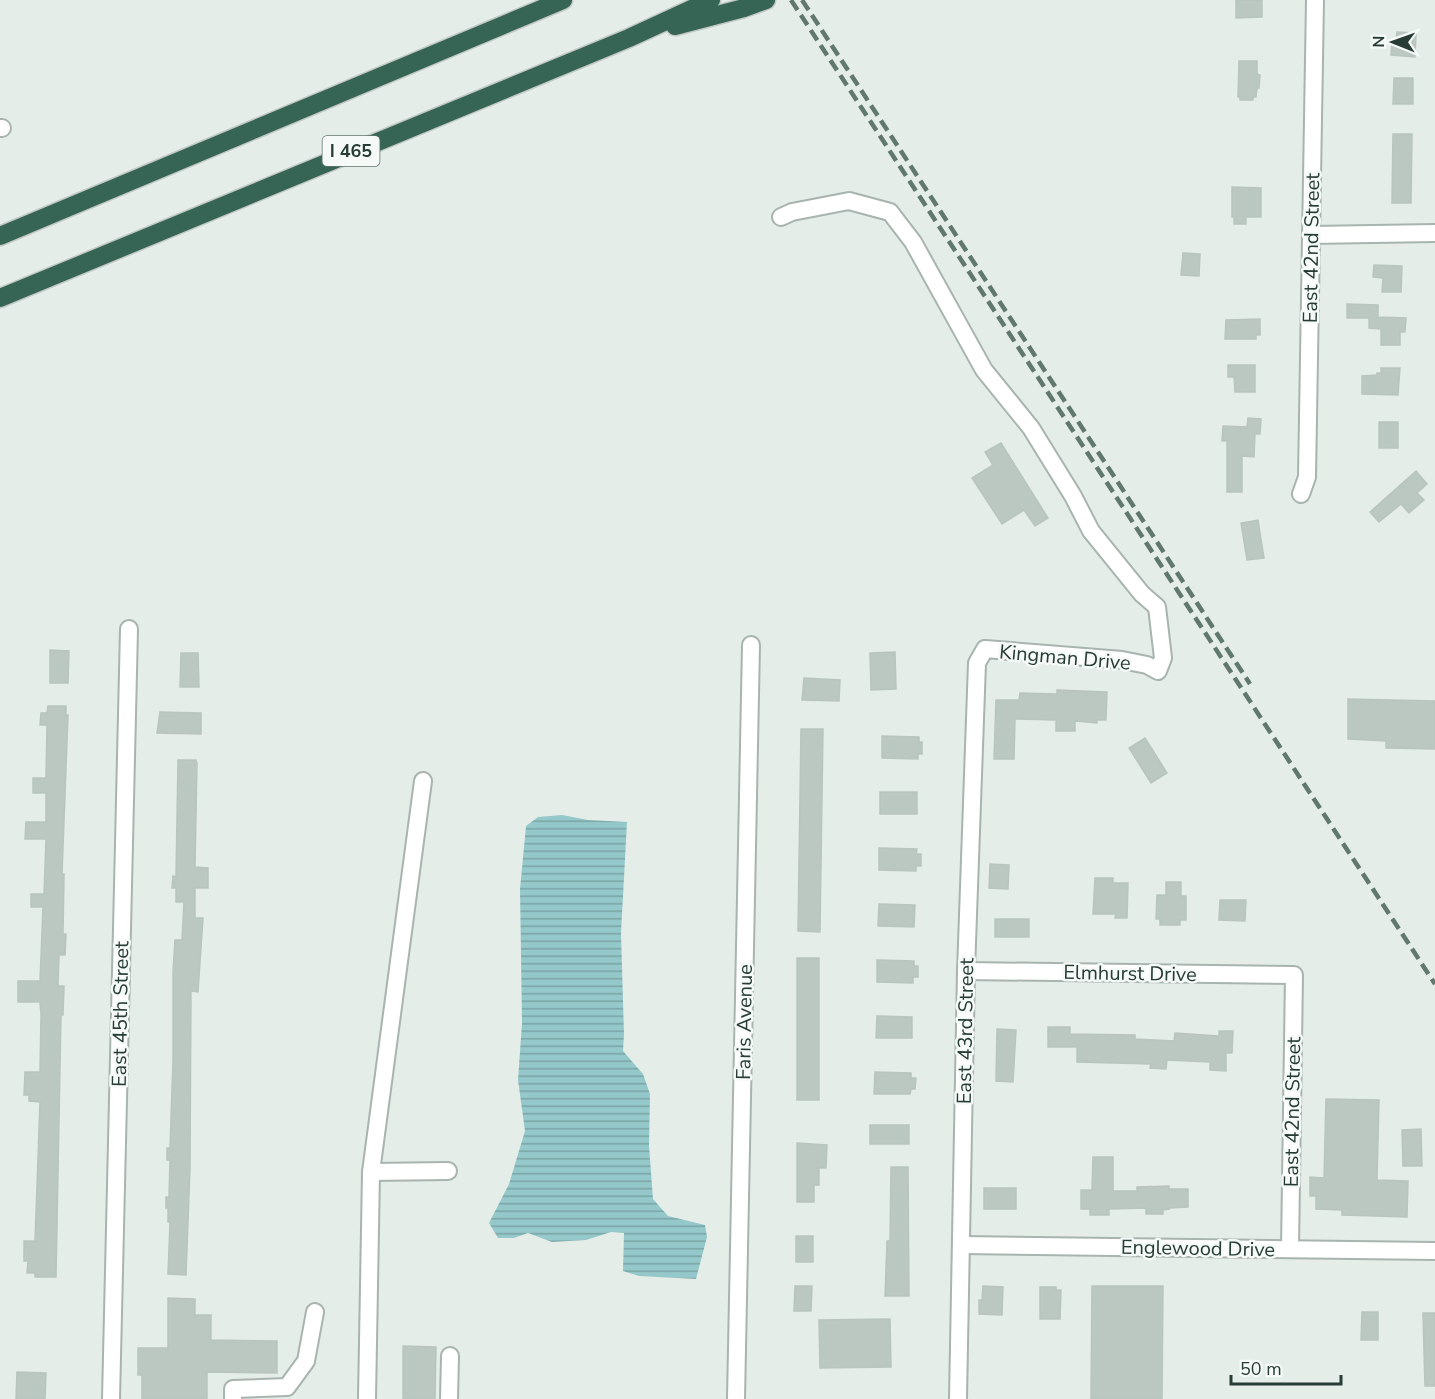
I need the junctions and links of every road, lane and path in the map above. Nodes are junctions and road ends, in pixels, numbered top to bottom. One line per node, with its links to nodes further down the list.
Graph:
1 (551, 0): 6 (highway)
2 (564, 0): 6 (highway)
3 (711, 0): 7 (highway, I 465)
4 (766, 0): 7 (highway)
5 (1315, 0): 10 (street, East 42nd Street)
6 (495, 28): 11 (highway)
7 (629, 38): 12 (highway, I 465)
8 (781, 217): 16 (street, Kingman Drive)
9 (1435, 233): 10 (street)
10 (1311, 235): 13 (street, East 42nd Street)
11 (0, 236)
12 (0, 298)
13 (1301, 494)
14 (129, 629): 27 (street, East 45th Street)
15 (751, 645): 31 (street, Faris Avenue)
16 (977, 663): 18 (street, East 43rd Street)
17 (423, 781): 20 (street)
18 (966, 971): 19 (street, Elmhurst Drive); 22 (street, East 43rd Street)
19 (1294, 975): 23 (street, East 42nd Street)
20 (371, 1172): 21 (street); 29 (street)
21 (448, 1172)
22 (961, 1245): 23 (street, Englewood Drive); 32 (street, East 43rd Street)
23 (1290, 1249): 24 (street, Englewood Drive)
24 (1435, 1251)
25 (315, 1312): 28 (street)
26 (450, 1356): 30 (street)
27 (111, 1399)
28 (233, 1399)
29 (366, 1399)
30 (449, 1399)
31 (736, 1399)
32 (958, 1399)

